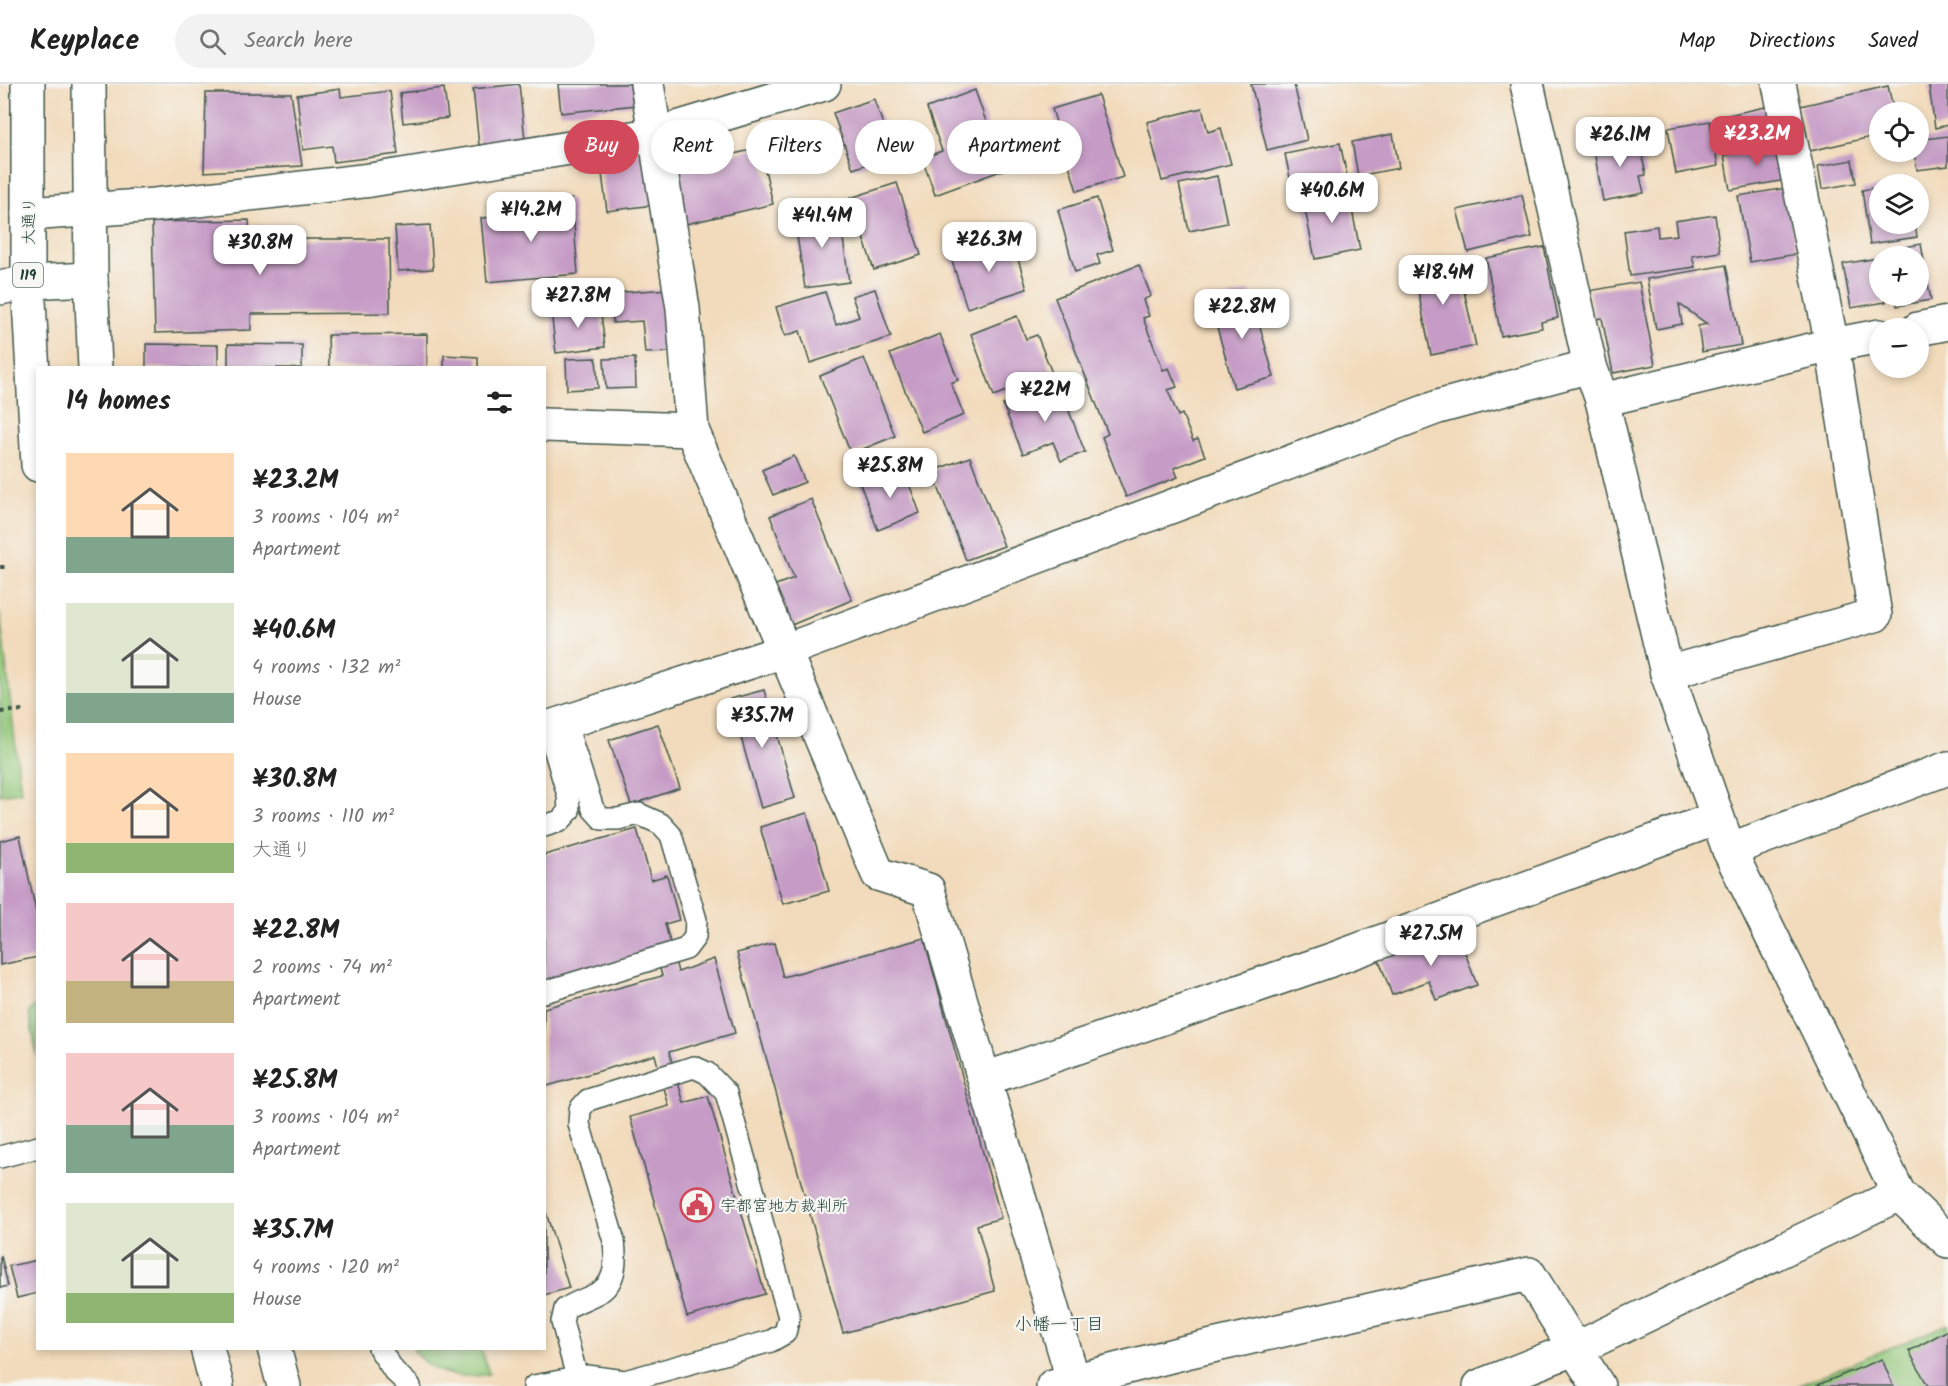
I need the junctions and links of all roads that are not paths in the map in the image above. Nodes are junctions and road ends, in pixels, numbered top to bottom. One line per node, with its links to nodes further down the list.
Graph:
1 (28, 84): 12 (main road, 大通り / 119)
2 (89, 84): 11 (main road)
3 (647, 84): 7 (main road)
4 (824, 84): 8 (main road)
5 (1527, 84): 20 (main road)
6 (1779, 84): 18 (main road)
7 (654, 120)
8 (704, 120)
9 (651, 135): 11 (main road)
10 (663, 174): 23 (main road)
11 (90, 210): 12 (main road); 13 (main road)
12 (28, 214): 14 (main road, 大通り / 119)
13 (91, 279): 14 (main road); 19 (main road)
14 (14, 285): 24 (main road, 大通り / 119)
15 (1948, 323): 16 (main road)
16 (1929, 327)
17 (1869, 338): 18 (main road)
18 (1832, 345): 21 (main road); 26 (main road)
19 (95, 366)
20 (1590, 366): 21 (main road); 25 (main road)
21 (1602, 400): 26 (main road)
22 (546, 425): 23 (main road)
23 (692, 430): 25 (main road)
24 (36, 450)
25 (784, 651): 27 (main road); 33 (main road)
26 (1667, 673): 29 (main road)
27 (552, 726): 30 (lane); 32 (lane)
28 (1948, 768): 31 (main road)
29 (1717, 818): 31 (main road); 33 (main road)
30 (546, 825)
31 (1729, 850): 36 (main road)
32 (546, 991)
33 (985, 1079): 47 (main road)
34 (36, 1148): 35 (lane)
35 (0, 1157)
36 (1899, 1194): 37 (main road); 48 (main road)
37 (1948, 1241)
38 (208, 1350): 42 (main road)
39 (278, 1350): 43 (main road)
40 (380, 1350): 44 (lane)
41 (577, 1377): 41 (lane); 45 (lane)
42 (217, 1386)
43 (284, 1386)
44 (410, 1386)
45 (534, 1386)
46 (1053, 1386): 49 (main road)
47 (1075, 1386)
48 (1480, 1386)
49 (1598, 1386)

